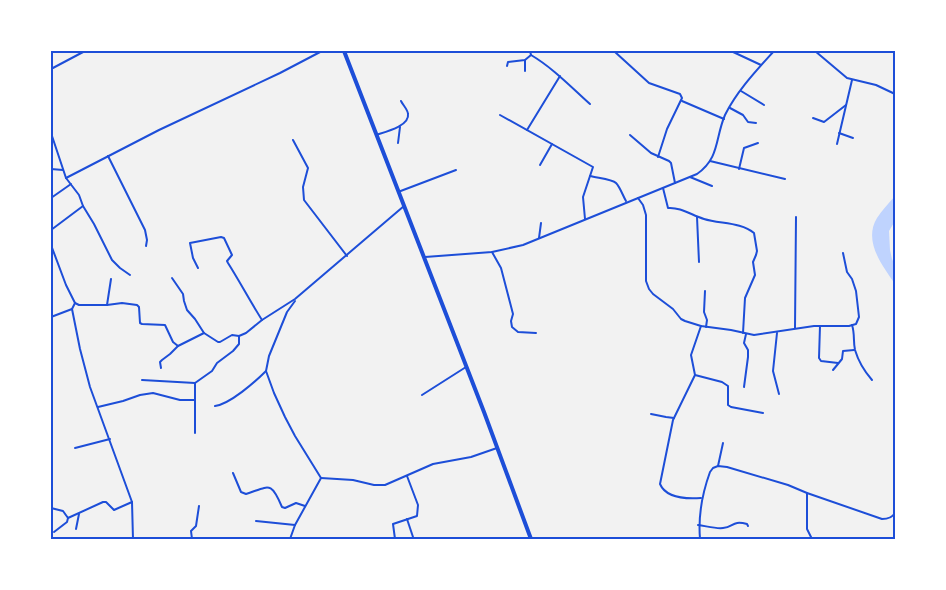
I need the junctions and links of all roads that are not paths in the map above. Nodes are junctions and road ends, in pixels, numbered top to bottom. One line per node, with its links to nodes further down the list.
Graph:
1 (86, 51): 13 (street)
2 (322, 51): 41 (street)
3 (351, 51): 7 (street)
4 (731, 51): 11 (street)
5 (774, 51): 11 (street)
6 (815, 51): 16 (street)
7 (345, 52): 33 (main road)
8 (615, 52): 20 (street)
9 (531, 53): 10 (street); 15 (street)
10 (525, 60): 12 (street); 14 (street)
11 (761, 64): 17 (street)
12 (507, 66)
13 (51, 69)
14 (525, 71)
15 (560, 76): 21 (street); 30 (street)
16 (852, 80): 18 (street); 23 (street)
17 (741, 91): 22 (street); 24 (street)
18 (895, 94)
19 (401, 101): 29 (street)
20 (681, 101): 27 (street); 42 (street)
21 (590, 104)
22 (764, 105)
23 (846, 105): 26 (street); 32 (street)
24 (730, 108): 27 (street); 28 (street)
25 (500, 115): 30 (street)
26 (813, 118)
27 (724, 119): 43 (street)
28 (756, 123)
29 (400, 127): 33 (street); 37 (street)
30 (526, 130): 39 (street)
31 (51, 133): 47 (street)
32 (839, 133): 35 (street); 40 (street)
33 (376, 135): 57 (main road)
34 (630, 135): 42 (street)
35 (853, 138)
36 (293, 140): 73 (street)
37 (398, 143)
38 (758, 143): 46 (street)
39 (552, 144): 44 (street); 49 (street)
40 (837, 144)
41 (108, 156): 51 (street); 70 (street)
42 (658, 157): 53 (street)
43 (710, 161): 46 (street); 50 (street)
44 (540, 165)
45 (51, 169): 47 (street)
46 (739, 169): 52 (street)
47 (63, 170): 51 (street)
48 (456, 170): 57 (street)
49 (591, 176): 60 (street); 65 (street)
50 (690, 177): 53 (street); 55 (street)
51 (66, 178): 54 (street)
52 (785, 179)
53 (675, 183): 56 (street)
54 (71, 184): 58 (street); 61 (street)
55 (712, 186)
56 (663, 188): 59 (street); 63 (street)
57 (398, 192): 62 (main road)
58 (51, 198)
59 (638, 198): 60 (street); 89 (street)
60 (626, 203): 65 (street)
61 (83, 206): 67 (street); 77 (street)
62 (404, 206): 73 (street); 74 (main road)
63 (697, 217): 75 (street); 94 (street)
64 (796, 217): 91 (street)
65 (585, 219): 68 (street)
66 (541, 223): 68 (street)
67 (51, 230)
68 (539, 238): 71 (street)
69 (51, 245): 82 (street)
70 (146, 246)
71 (492, 252): 74 (street); 93 (street)
72 (843, 253): 87 (street)
73 (347, 256): 81 (street)
74 (423, 257): 100 (main road)
75 (699, 262)
76 (198, 268): 86 (street)
77 (130, 275)
78 (172, 278): 92 (street)
79 (111, 279): 83 (street)
80 (705, 291): 90 (street)
81 (295, 299): 86 (street); 103 (street)
82 (75, 303): 83 (street); 84 (street)
83 (107, 305): 97 (street)
84 (72, 309): 85 (street); 113 (street)
85 (51, 317)
86 (262, 320): 96 (street)
87 (852, 325): 88 (street); 98 (street)
88 (820, 326): 91 (street); 99 (street)
89 (701, 327): 90 (street); 104 (street)
90 (706, 327): 94 (street)
91 (795, 329): 95 (street)
92 (204, 333): 96 (street); 97 (street)
93 (536, 333)
94 (744, 333): 95 (street); 108 (street)
95 (777, 333): 109 (street)
96 (239, 336): 107 (street)
97 (178, 346): 101 (street)
98 (855, 350): 99 (street); 106 (street)
99 (838, 363): 102 (street)
100 (466, 367): 110 (street); 121 (main road)
101 (160, 368)
102 (833, 370)
103 (266, 371): 112 (street); 125 (street)
104 (695, 375): 114 (street); 116 (street)
105 (142, 380): 107 (street)
106 (872, 380)
107 (195, 382): 111 (street)
108 (744, 387)
109 (778, 393)
110 (422, 395)
111 (194, 400): 113 (street); 117 (street)
112 (215, 406)
113 (98, 407): 118 (street)
114 (763, 413)
115 (651, 414): 116 (street)
116 (674, 418): 127 (street)
117 (195, 433)
118 (110, 440): 120 (street); 128 (street)
119 (723, 443): 122 (street)
120 (75, 448)
121 (497, 448): 124 (street); 147 (main road)
122 (718, 466): 126 (street); 127 (street)
123 (233, 473): 129 (street)
124 (407, 476): 125 (street); 135 (street)
125 (321, 478): 129 (street)
126 (807, 493): 132 (street); 149 (street)
127 (702, 498): 138 (street)
128 (132, 502): 133 (street); 143 (street)
129 (305, 506): 137 (street)
130 (199, 507): 144 (street)
131 (51, 508): 134 (street)
132 (895, 513)
133 (80, 514): 134 (street); 140 (street)
134 (68, 518): 141 (street)
135 (407, 519): 142 (street); 146 (street)
136 (256, 520): 137 (street)
137 (295, 525): 145 (street)
138 (698, 525): 139 (street); 148 (street)
139 (748, 526)
140 (76, 529)
141 (54, 532)
142 (413, 537)
143 (133, 539)
144 (192, 539)
145 (290, 539)
146 (395, 539)
147 (531, 539)
148 (700, 539)
149 (812, 539)

